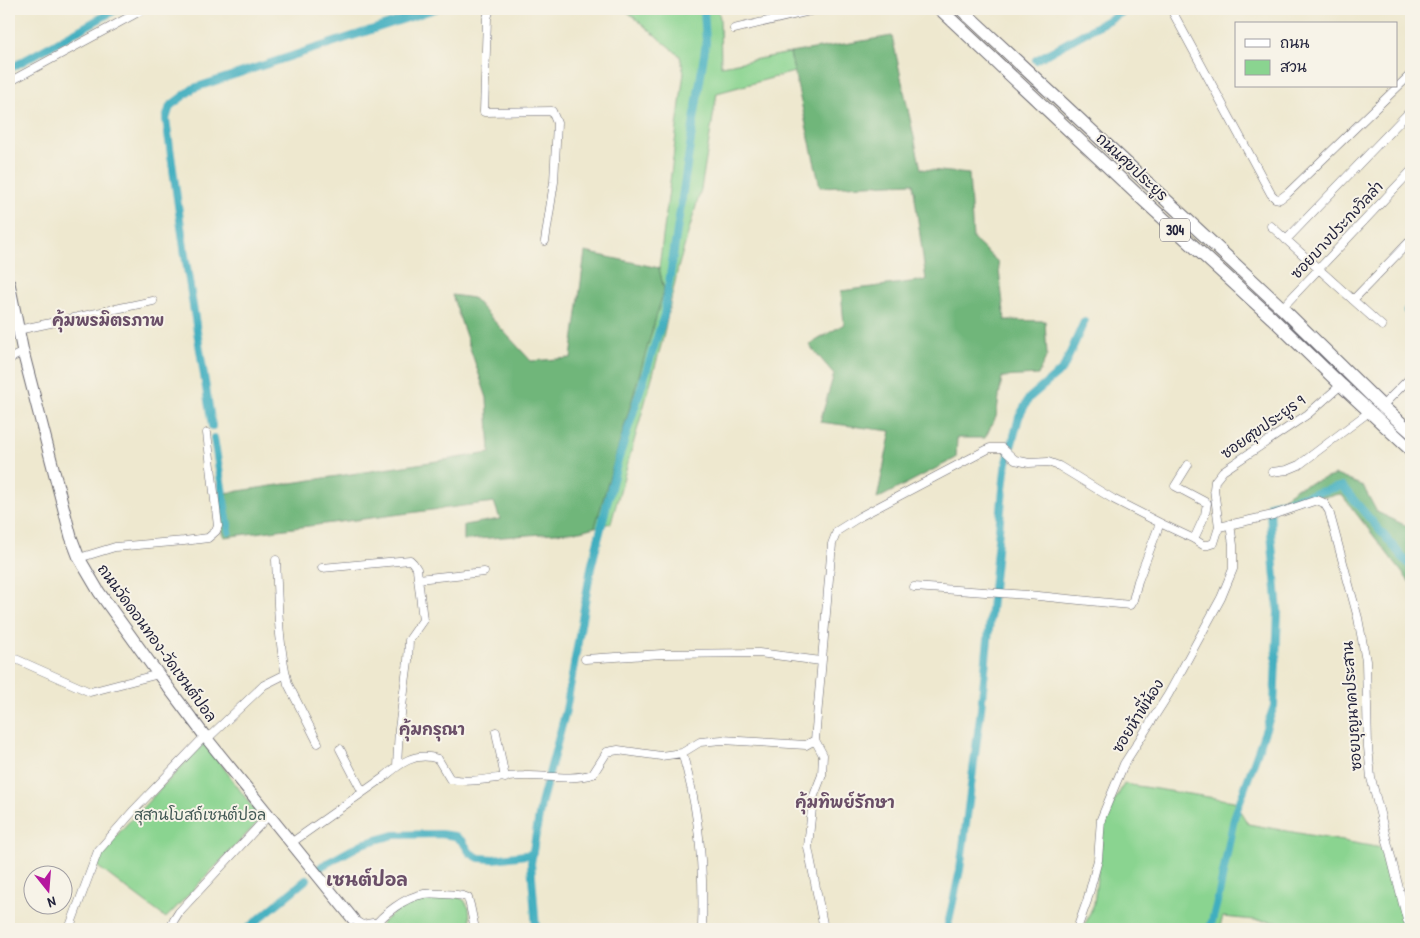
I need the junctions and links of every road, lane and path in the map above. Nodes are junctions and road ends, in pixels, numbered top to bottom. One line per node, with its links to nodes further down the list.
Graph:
1 (144, 9): 9 (street)
2 (490, 9): 17 (street)
3 (818, 9): 7 (street)
4 (940, 9): 23 (main road, ถนนศุขประยูร / 304)
5 (961, 9): 22 (main road, ถนนศุขประยูร / 304)
6 (1171, 9): 11 (street)
7 (734, 29)
8 (1411, 74): 10 (street)
9 (9, 82)
10 (1398, 87)
11 (1397, 88)
12 (1411, 110): 15 (street)
13 (1411, 171): 18 (street, ซอยบางประกงวิลล่า)
14 (1271, 226): 15 (street)
15 (1286, 240): 18 (street)
16 (1411, 240): 20 (street)
17 (545, 241)
18 (1319, 269): 20 (street); 22 (street, ซอยบางประกงวิลล่า)
19 (9, 283): 25 (street, ถนนวัดดอนทอง-วัดเซนต์ปอล)
20 (1353, 300): 24 (street)
21 (153, 301): 25 (street)
22 (1282, 308): 23 (main road); 30 (main road, ถนนศุขประยูร / 304)
23 (1272, 318): 29 (main road, ถนนศุขประยูร / 304)
24 (1382, 326)
25 (18, 330): 26 (street, ถนนวัดดอนทอง-วัดเซนต์ปอล)
26 (22, 352): 27 (street); 43 (street, ถนนวัดดอนทอง-วัดเซนต์ปอล)
27 (9, 359)
28 (1411, 377): 30 (street)
29 (1340, 386): 31 (main road, ถนนศุขประยูร / 304); 38 (street, ซอยศุขประยูร 9)
30 (1382, 406): 32 (main road, ถนนศุขประยูร / 304)
31 (1369, 412): 34 (main road, ถนนศุขประยูร / 304); 36 (street)
32 (1411, 432)
33 (207, 433): 43 (street)
34 (1411, 450)
35 (1188, 465): 37 (street)
36 (1272, 472)
37 (1207, 503): 38 (street); 42 (street)
38 (1216, 504): 41 (street, ซอยศุขประยูร 9)
39 (1160, 523): 42 (street); 48 (street); 51 (street)
40 (1230, 524): 41 (street, ซอยบุญนาคประสาน); 67 (street, ซอยบุญนาคประสาน); 74 (street, ซอยห้าพี่น้อง)
41 (1219, 528): 42 (street)
42 (1194, 539)
43 (79, 558): 52 (street, ถนนวัดดอนทอง-วัดเซนต์ปอล)
44 (276, 560): 53 (street)
45 (322, 568): 47 (street)
46 (484, 572): 47 (street)
47 (418, 579): 60 (street)
48 (914, 587)
49 (9, 656): 52 (street)
50 (585, 659): 51 (street)
51 (821, 660): 56 (street)
52 (159, 674): 55 (street, ถนนวัดดอนทอง-วัดเซนต์ปอล)
53 (286, 674): 55 (street); 57 (street)
54 (496, 732): 61 (street)
55 (206, 738): 63 (street, ถนนวัดดอนทอง-วัดเซนต์ปอล); 68 (street)
56 (814, 740): 59 (street); 73 (street)
57 (318, 743)
58 (340, 749): 62 (street)
59 (682, 753): 61 (street); 72 (street)
60 (397, 766): 61 (street); 62 (street)
61 (505, 778)
62 (362, 792): 64 (street)
63 (268, 815): 64 (street, ถนนวัดดอนทอง-วัดเซนต์ปอล); 69 (street)
64 (291, 843): 66 (street, ถนนวัดดอนทอง-วัดเซนต์ปอล)
65 (378, 922): 66 (street); 70 (street); 71 (street)
66 (354, 924)
67 (1411, 927)
68 (68, 929)
69 (170, 929)
70 (372, 929)
71 (475, 929)
72 (702, 929)
73 (824, 929)
74 (1077, 929)

